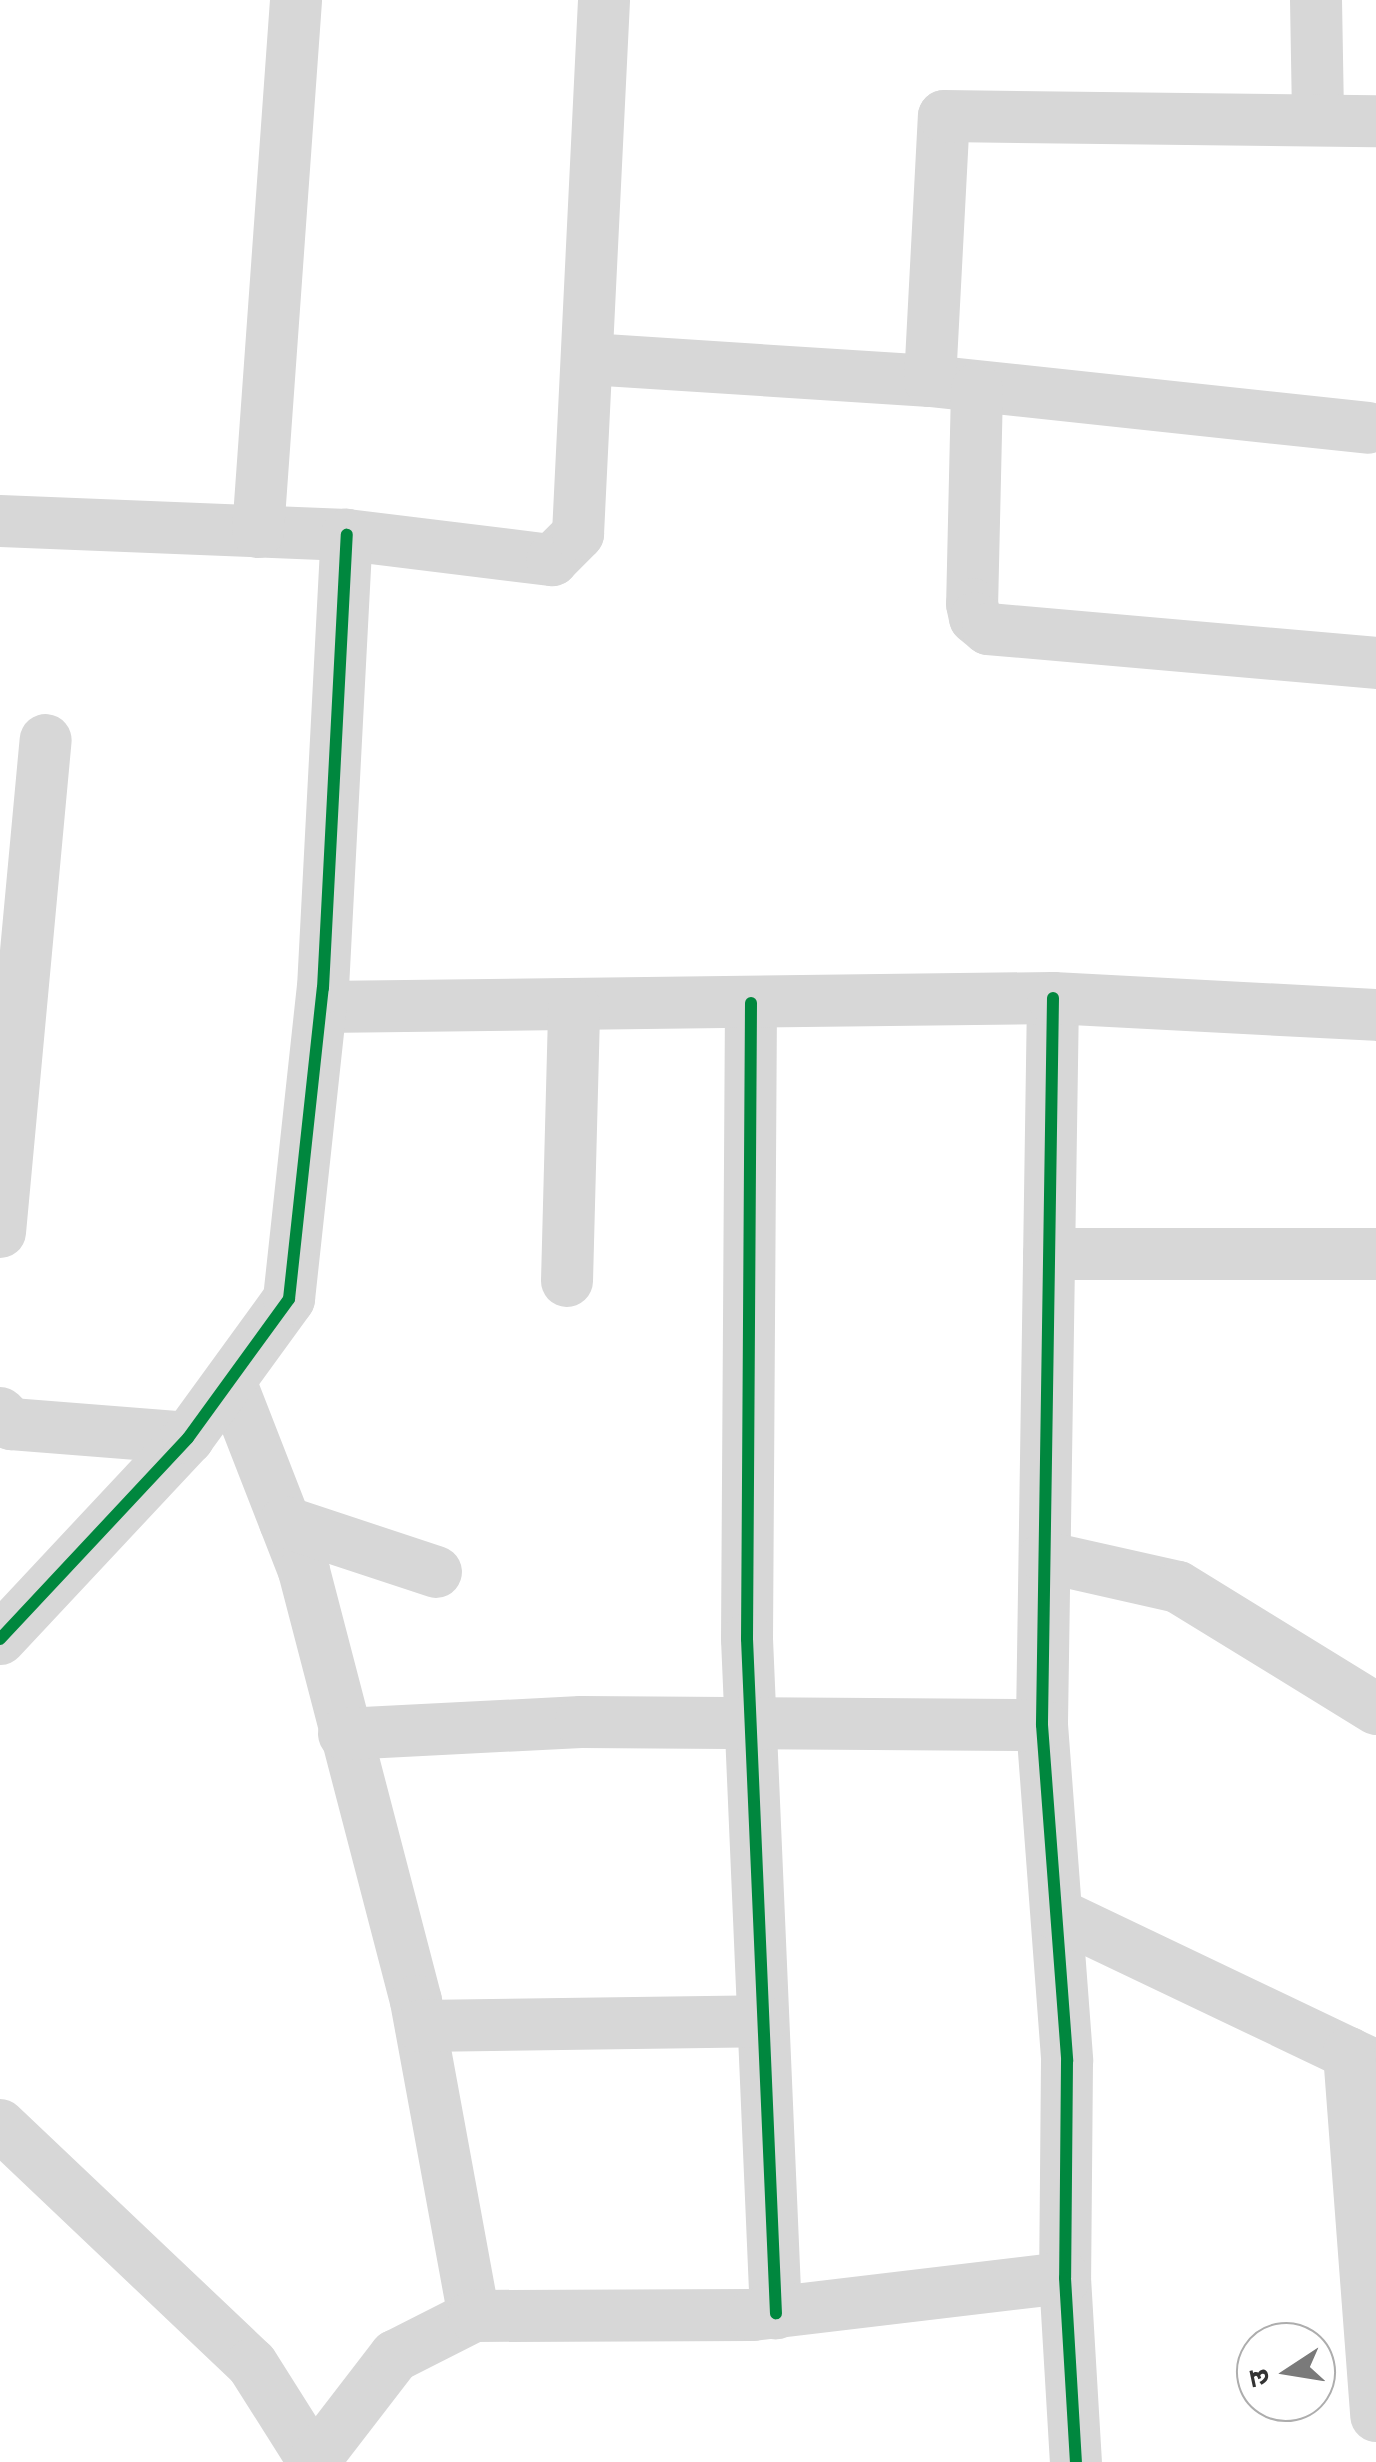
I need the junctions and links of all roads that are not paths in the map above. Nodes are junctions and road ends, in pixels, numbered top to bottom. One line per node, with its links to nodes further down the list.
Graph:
1 (296, 0): 10 (street)
2 (604, 0): 6 (street)
3 (1316, 0): 4 (street)
4 (1318, 119): 5 (street); 7 (street)
5 (1376, 121)
6 (589, 359): 7 (street); 11 (street)
7 (953, 385): 8 (street); 12 (street)
8 (1367, 428)
9 (0, 521): 10 (street)
10 (258, 532): 11 (street)
11 (348, 535): 17 (street)
12 (1376, 663)
13 (46, 740): 19 (street)
14 (1052, 998): 15 (street); 18 (street); 21 (street)
15 (751, 1003): 16 (street); 32 (street)
16 (574, 1006): 17 (street); 23 (street)
17 (322, 1007): 24 (street)
18 (1376, 1016)
19 (9, 1056): 20 (street)
20 (0, 1232)
21 (1049, 1254): 22 (street); 28 (street)
22 (1376, 1254)
23 (567, 1281)
24 (230, 1381): 26 (street); 27 (street)
25 (0, 1412): 26 (street)
26 (188, 1438): 30 (street)
27 (286, 1522): 29 (street); 34 (street)
28 (1045, 1557): 31 (street); 33 (street)
29 (436, 1572)
30 (0, 1639)
31 (1376, 1709)
32 (750, 1724): 33 (street); 34 (street); 36 (street)
33 (1042, 1724): 35 (street)
34 (344, 1734): 37 (street)
35 (1056, 1914): 38 (street); 40 (street)
36 (761, 2021): 37 (street); 41 (street)
37 (421, 2026): 42 (street)
38 (1363, 2059): 43 (street)
39 (0, 2125): 44 (street)
40 (1065, 2278): 41 (street); 45 (street)
41 (776, 2313): 42 (street)
42 (474, 2316): 44 (street)
43 (1376, 2416)
44 (314, 2461)
45 (1076, 2462)

